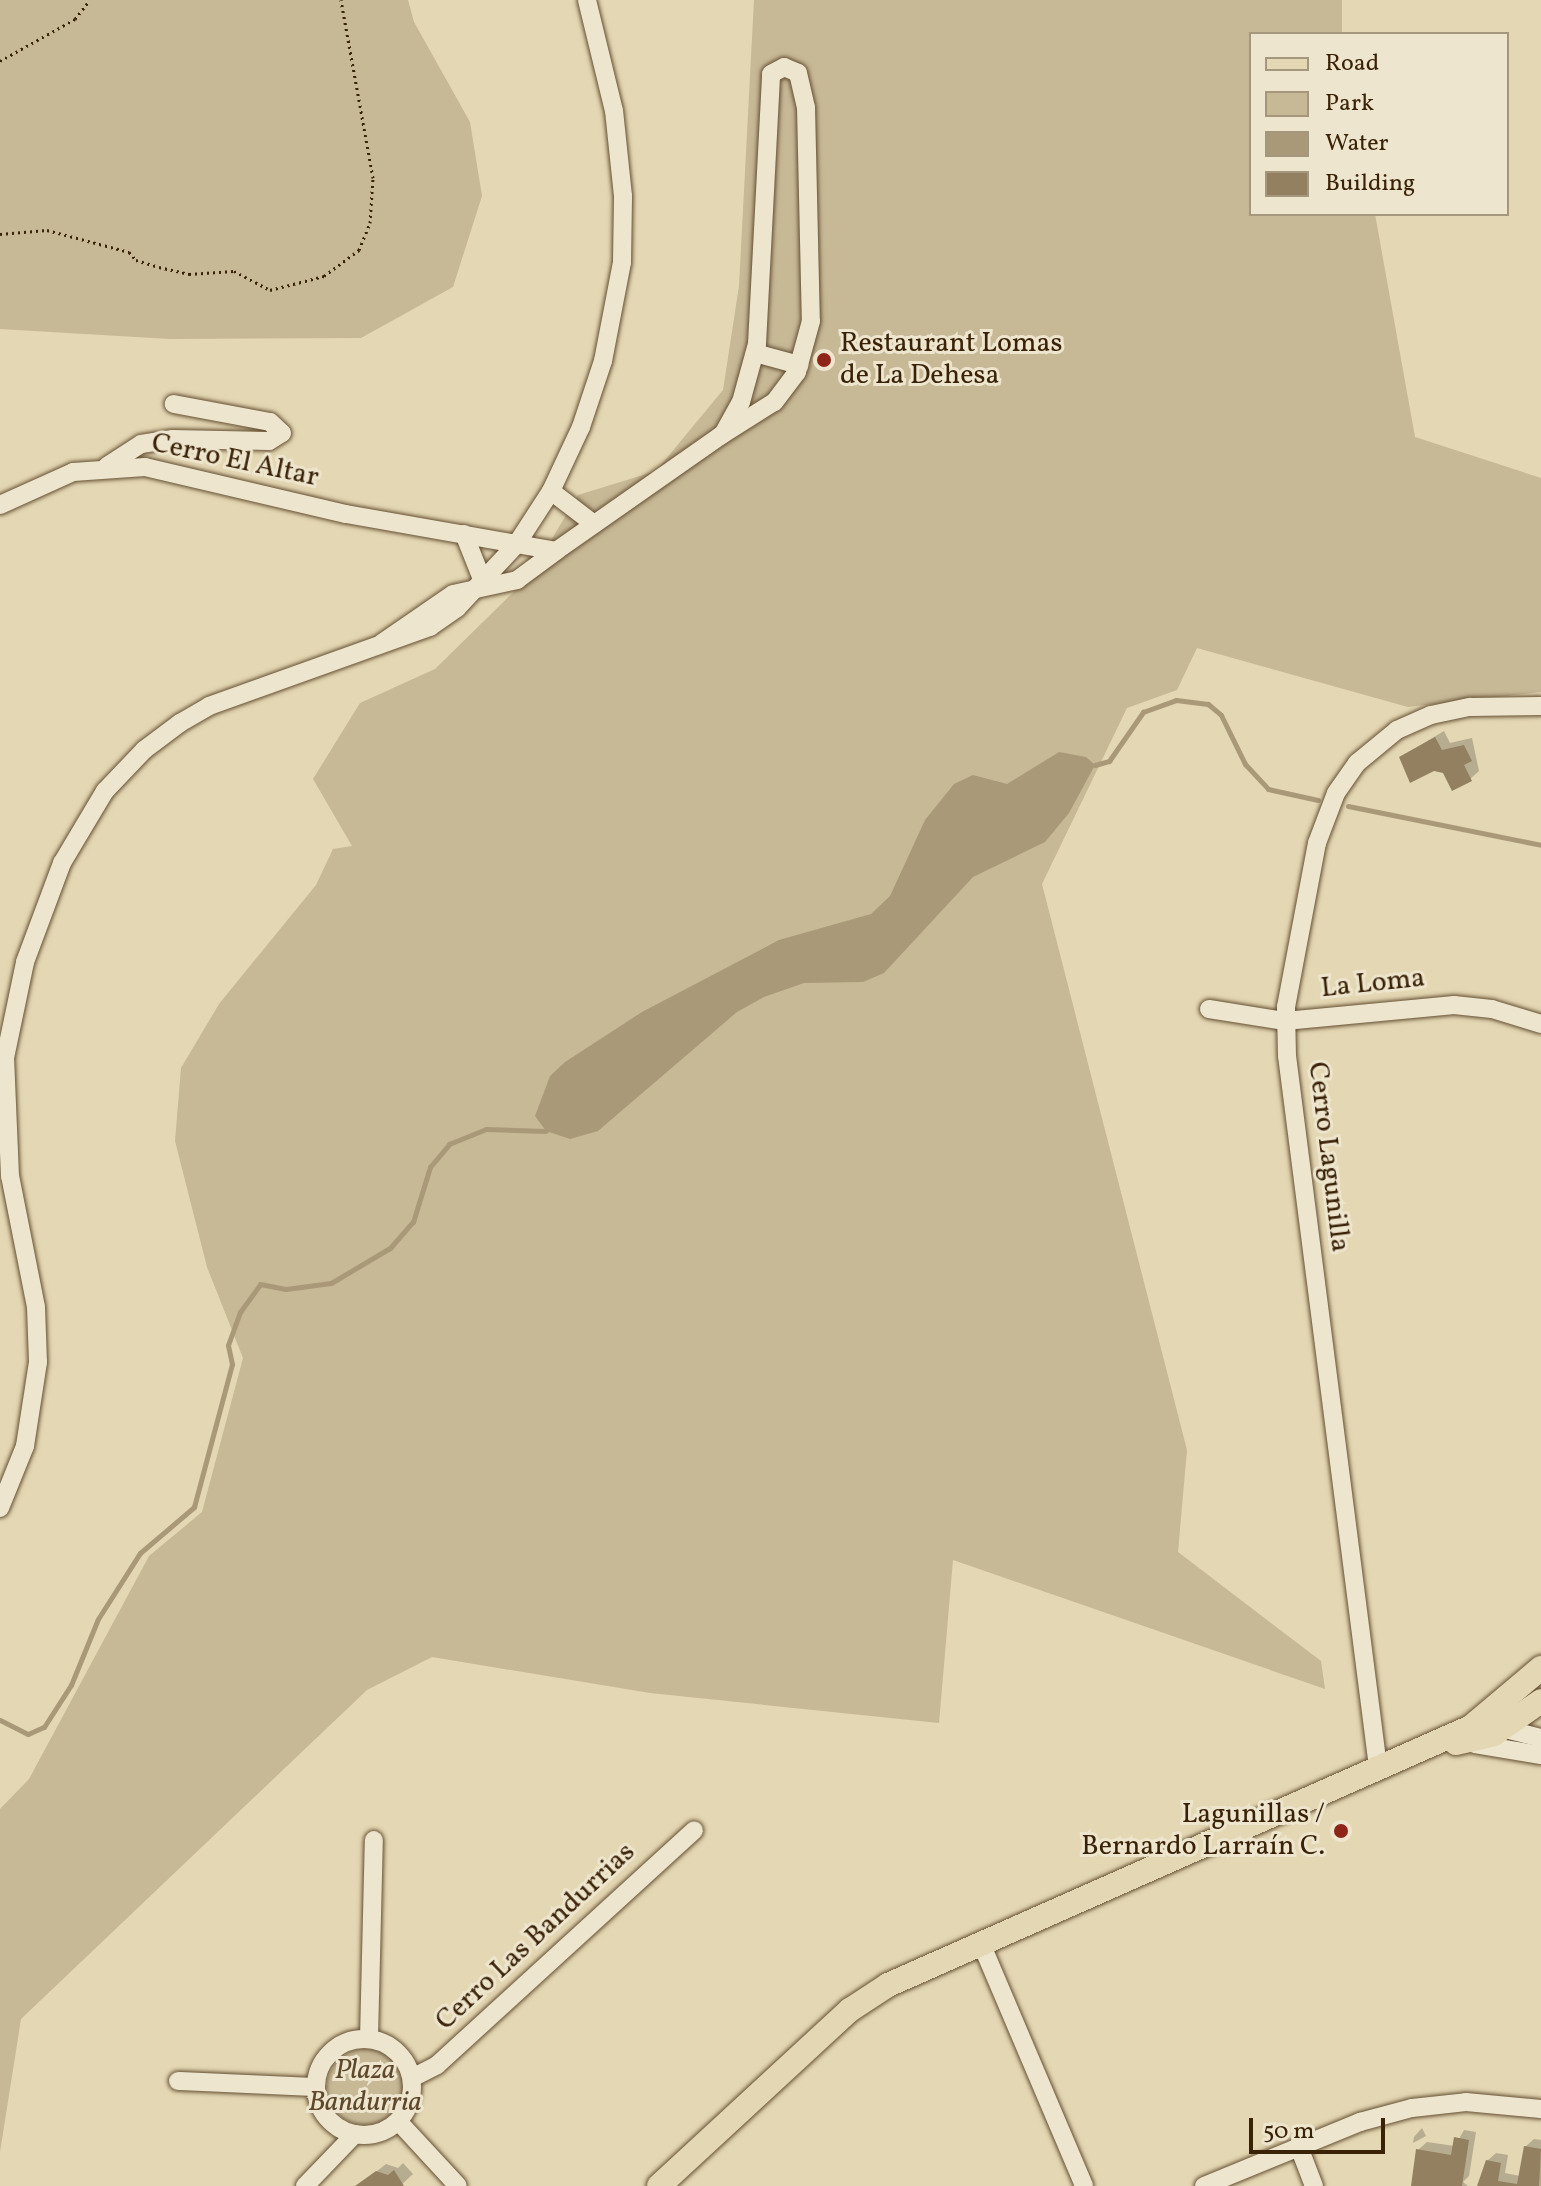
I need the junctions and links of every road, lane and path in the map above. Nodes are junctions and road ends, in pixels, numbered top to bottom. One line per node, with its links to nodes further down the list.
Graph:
1 (90, 0): 4 (path)
2 (341, 0): 5 (path)
3 (587, 0): 11 (street)
4 (0, 61)
5 (0, 234)
6 (755, 353): 7 (street); 7 (street); 9 (street)
7 (799, 365): 9 (street)
8 (174, 404): 10 (street)
9 (720, 436): 13 (street)
10 (107, 466): 12 (street, Cerro El Altar); 14 (street, Cerro El Altar)
11 (551, 491): 13 (street); 15 (street)
12 (0, 505)
13 (594, 524): 16 (street)
14 (464, 534): 15 (street, Cerro El Altar); 17 (street)
15 (516, 545): 16 (street, Cerro El Altar); 17 (street)
16 (556, 551): 17 (street)
17 (477, 584): 22 (street)
18 (1541, 706): 20 (street, Cerro Lagunilla)
19 (1209, 1009): 20 (street, La Loma)
20 (1285, 1021): 21 (street, La Loma); 29 (street, Cerro Lagunilla)
21 (1541, 1024)
22 (0, 1508)
23 (1541, 1668): 26 (main road)
24 (1541, 1701): 25 (main road)
25 (1506, 1728): 26 (main road); 27 (street)
26 (1456, 1738): 28 (street); 29 (main road)
27 (1541, 1738)
28 (1541, 1755)
29 (1378, 1767): 32 (main road)
30 (694, 1830): 34 (street, Cerro Las Bandurrias)
31 (374, 1840): 33 (street)
32 (981, 1943): 43 (main road); 44 (street)
33 (369, 2038): 34 (street); 36 (street)
34 (412, 2078): 38 (street)
35 (178, 2081): 36 (street)
36 (316, 2087): 39 (street)
37 (1541, 2109): 40 (street)
38 (398, 2121): 39 (street); 42 (street)
39 (355, 2134): 41 (street)
40 (1299, 2147): 45 (street); 46 (street)
41 (305, 2186)
42 (458, 2186)
43 (659, 2186)
44 (1084, 2186)
45 (1204, 2186)
46 (1314, 2186)

